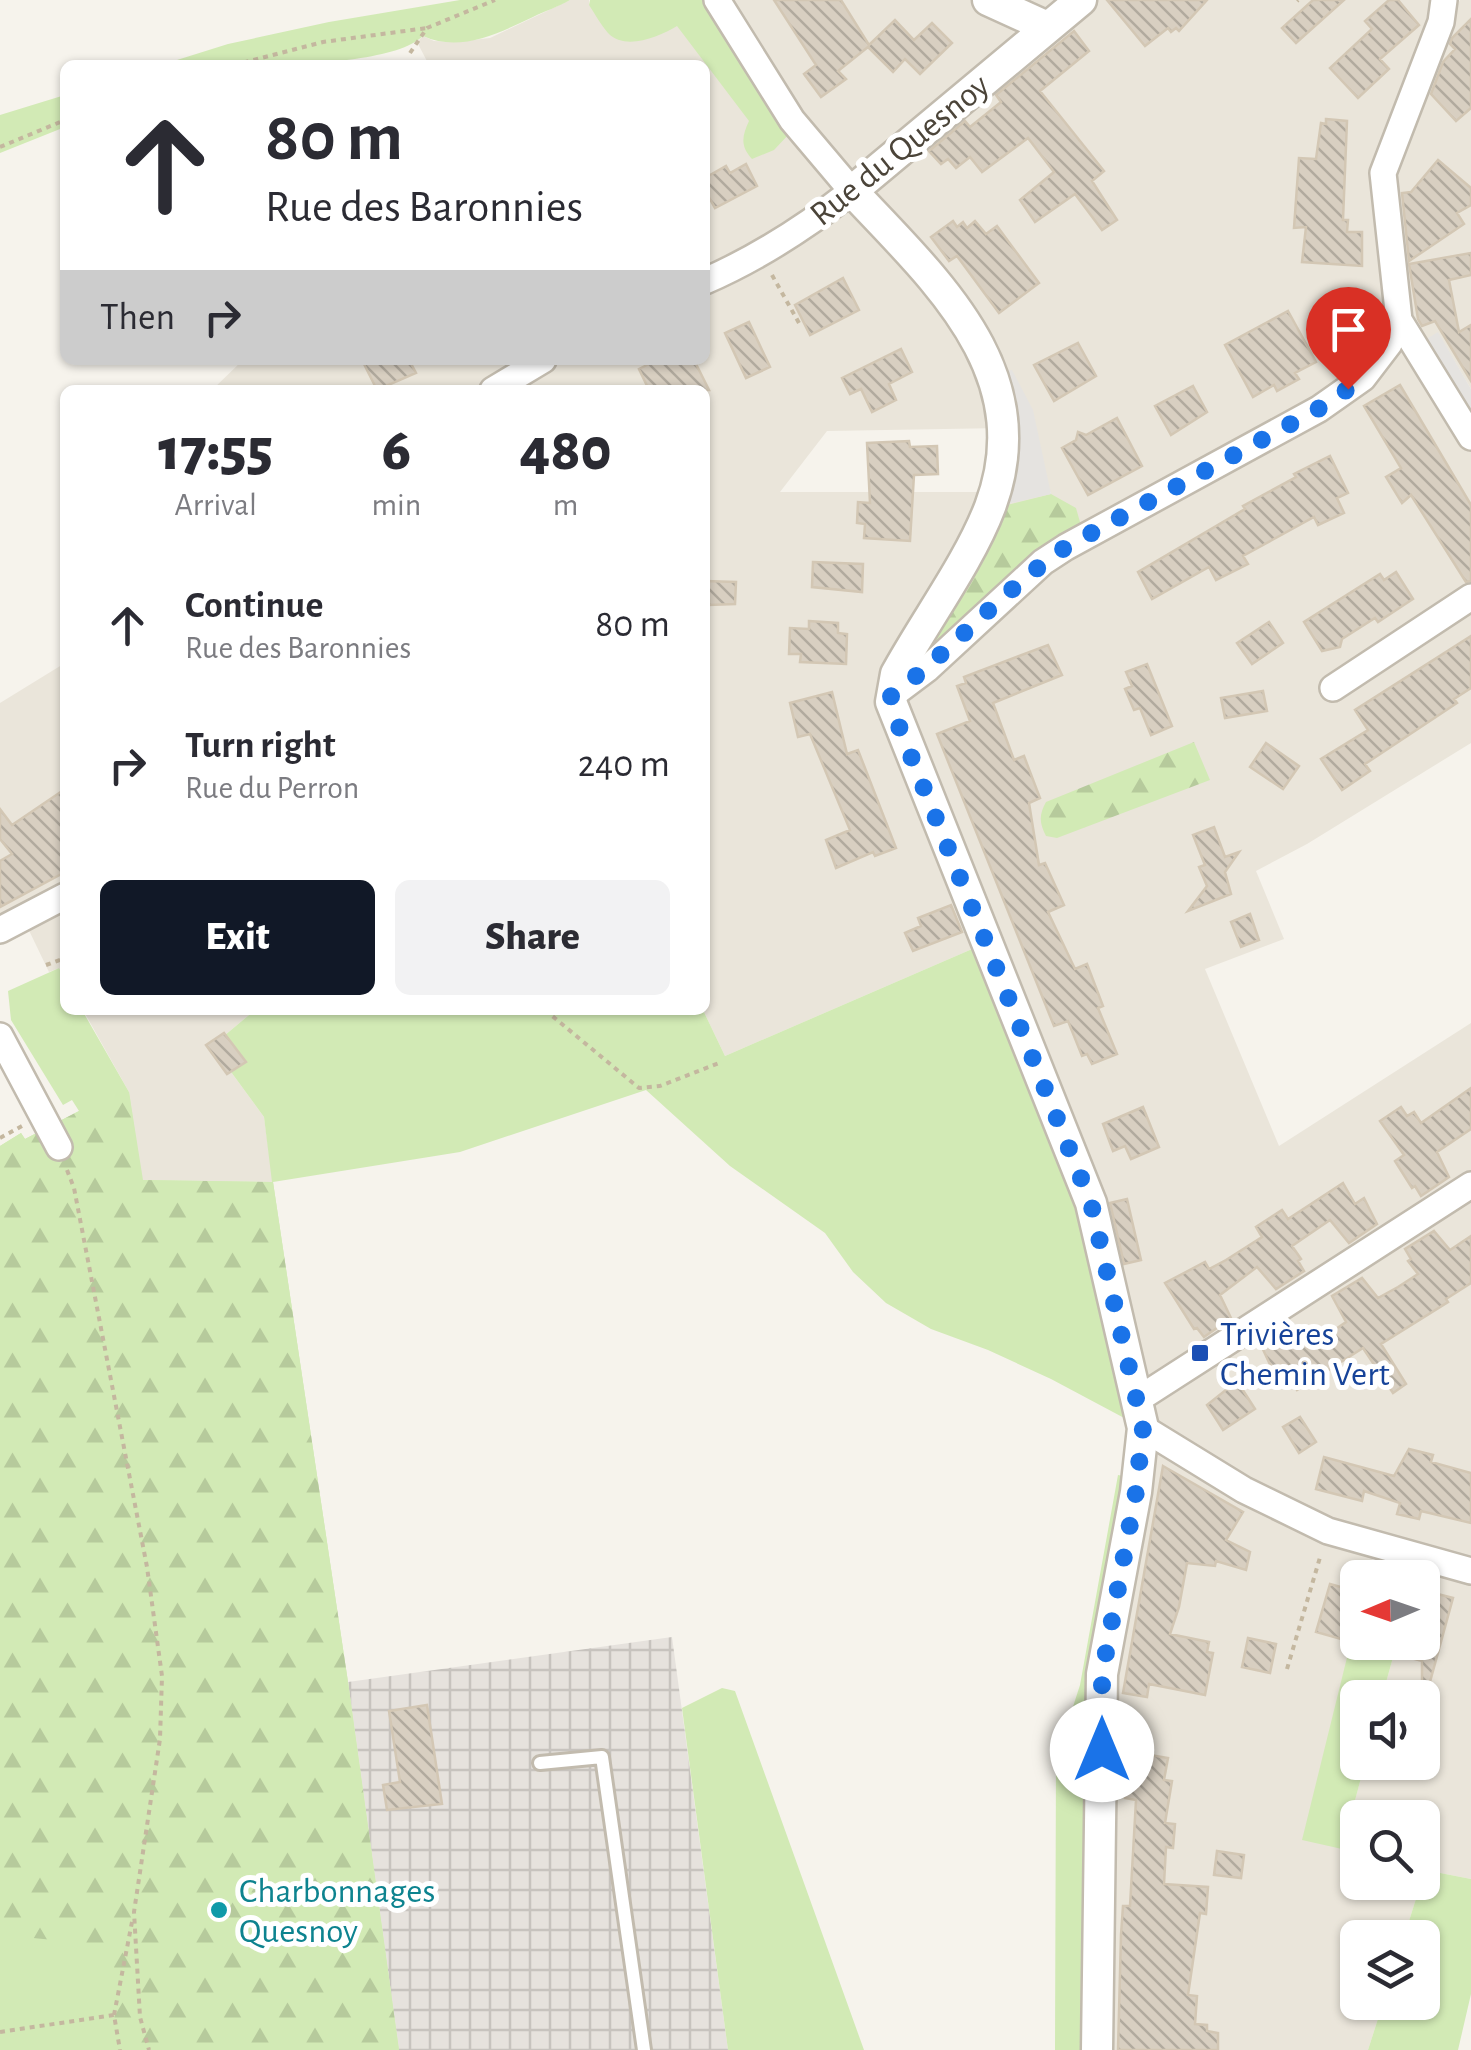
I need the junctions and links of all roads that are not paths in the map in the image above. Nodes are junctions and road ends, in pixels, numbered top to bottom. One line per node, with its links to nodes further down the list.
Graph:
1 (716, 0): 6 (street)
2 (988, 0): 5 (street)
3 (1082, 0): 5 (street, Rue du Quesnoy)
4 (1444, 0): 8 (street)
5 (1047, 27): 6 (street, Rue du Quesnoy)
6 (852, 190): 7 (street, Rue du Quesnoy); 14 (street)
7 (710, 278)
8 (1400, 320): 11 (street); 14 (street)
9 (535, 365): 10 (street)
10 (502, 385)
11 (1471, 437)
12 (1471, 597): 13 (street)
13 (1333, 688)
14 (891, 696): 20 (street)
15 (60, 899): 16 (street)
16 (0, 930)
17 (0, 1036): 18 (street)
18 (59, 1146)
19 (1471, 1184): 20 (street)
20 (1140, 1414): 21 (street); 24 (street)
21 (1471, 1571)
22 (540, 1763): 23 (lane)
23 (644, 2050)
24 (1097, 2050)

